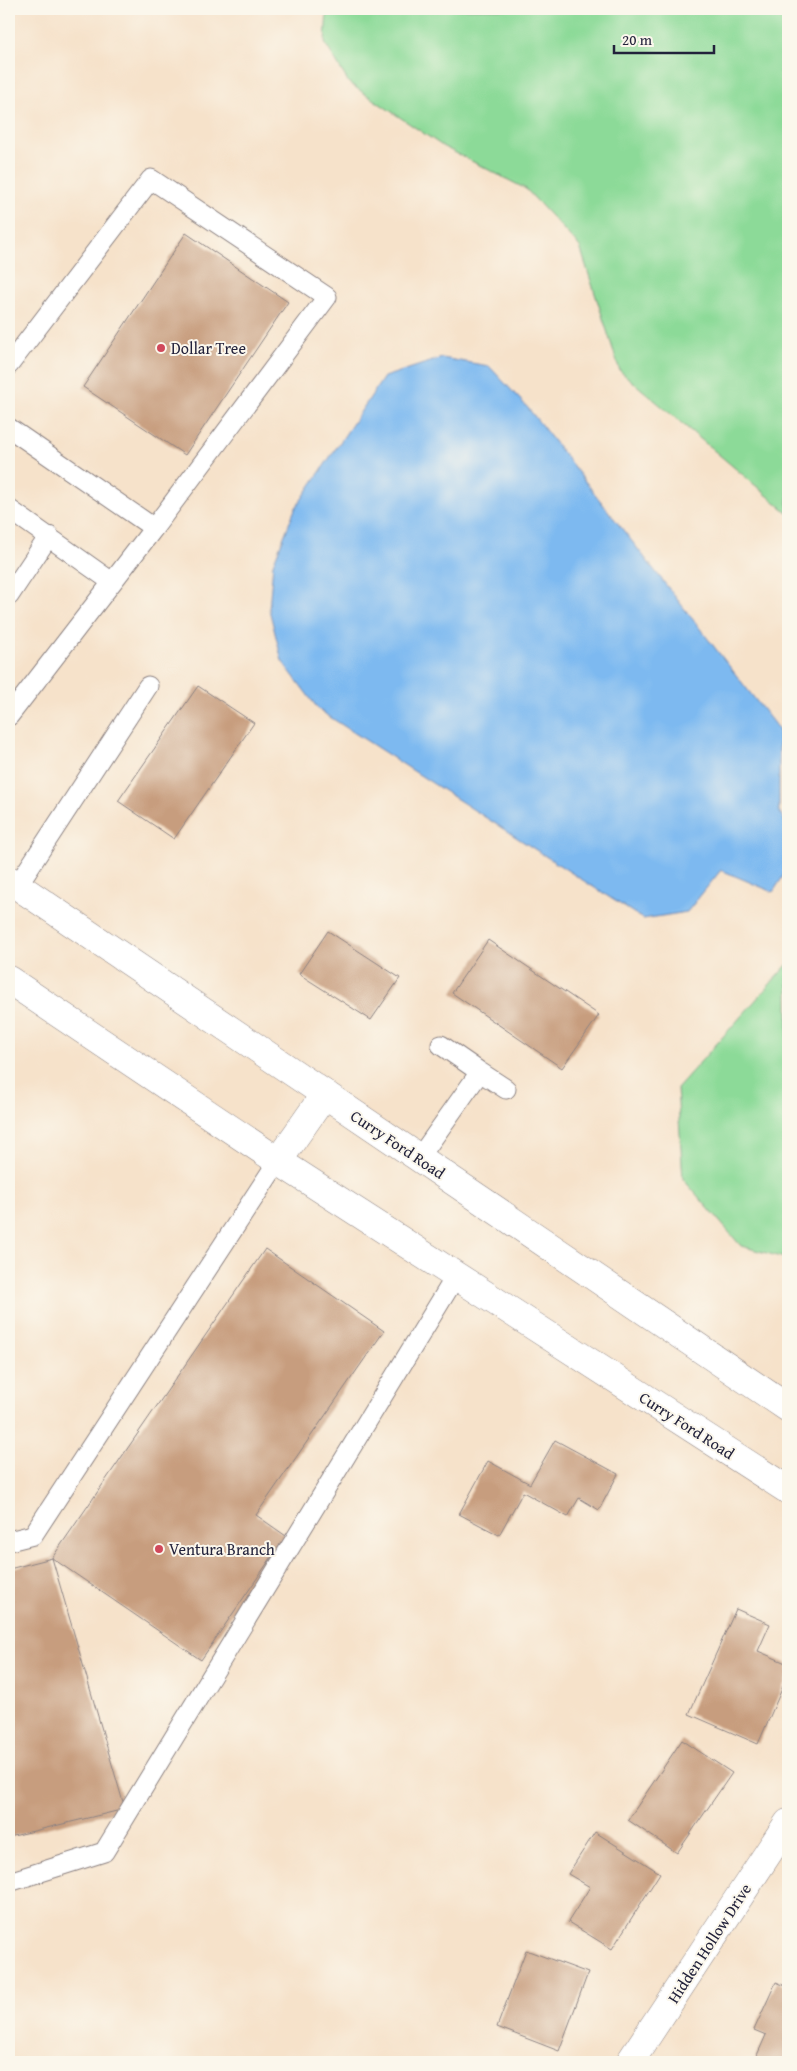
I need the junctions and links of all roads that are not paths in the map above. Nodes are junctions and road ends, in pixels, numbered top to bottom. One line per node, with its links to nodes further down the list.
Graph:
1 (9, 365): 4 (lane)
2 (9, 428): 4 (lane)
3 (9, 509): 5 (lane)
4 (154, 528): 6 (lane)
5 (49, 536): 6 (lane); 7 (lane)
6 (112, 582): 9 (lane)
7 (9, 596)
8 (148, 686): 10 (lane)
9 (9, 716)
10 (13, 883): 15 (street, Curry Ford Road)
11 (9, 980): 17 (street, Curry Ford Road)
12 (441, 1045): 13 (lane)
13 (480, 1072): 14 (lane); 16 (lane)
14 (506, 1089)
15 (325, 1094): 16 (street, Curry Ford Road); 17 (street)
16 (419, 1158): 19 (street, Curry Ford Road)
17 (278, 1161): 18 (street, Curry Ford Road); 21 (lane)
18 (456, 1276): 20 (street, Curry Ford Road); 23 (lane)
19 (788, 1408)
20 (788, 1490)
21 (9, 1541)
22 (788, 1823): 24 (street, Hidden Hollow Drive)
23 (9, 1882)
24 (630, 2062)

